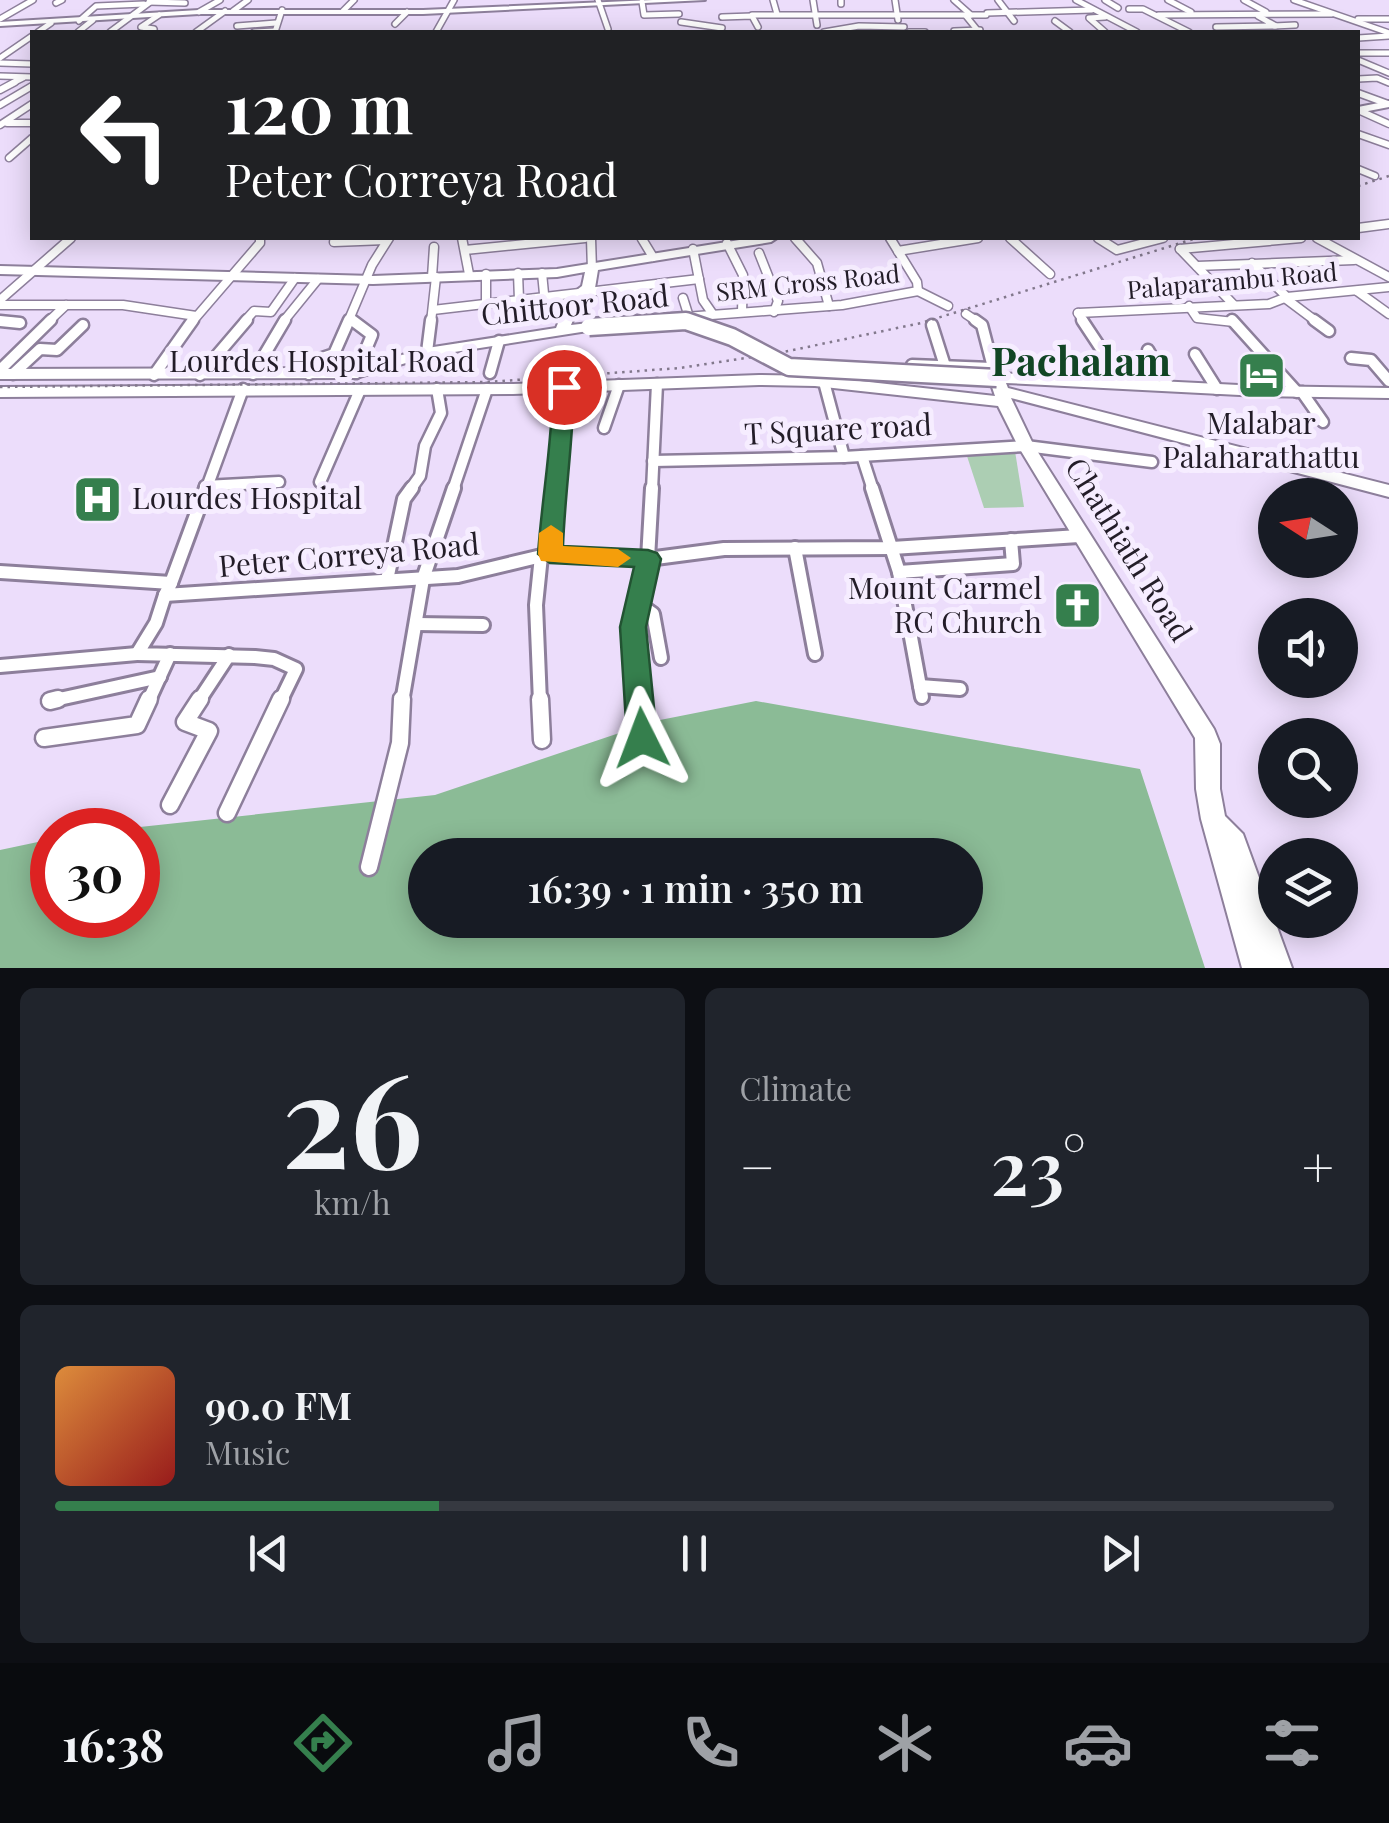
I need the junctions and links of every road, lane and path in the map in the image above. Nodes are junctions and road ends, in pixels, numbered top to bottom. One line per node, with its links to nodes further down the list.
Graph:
1 (33, 0): 30 (street)
2 (220, 0): 39 (street)
3 (248, 0): 34 (street)
4 (354, 0): 35 (street)
5 (454, 0): 36 (street)
6 (702, 0): 16 (main road)
7 (772, 0): 40 (street)
8 (812, 0): 61 (street)
9 (895, 0): 41 (street)
10 (954, 0): 50 (street)
11 (998, 0): 54 (street)
12 (1076, 0): 33 (street)
13 (1105, 0): 28 (street)
14 (1244, 0): 48 (street)
15 (1294, 0): 45 (street)
16 (676, 1): 20 (main road); 56 (street)
17 (148, 2): 18 (street); 52 (street); 63 (street)
18 (185, 2)
19 (599, 2): 20 (main road); 23 (main road); 75 (street)
20 (642, 2): 56 (street)
21 (876, 2): 32 (street)
22 (1171, 2): 24 (street); 43 (street)
23 (577, 3): 36 (main road)
24 (1155, 4)
25 (750, 5): 49 (street)
26 (278, 7): 34 (main road); 35 (main road); 68 (street)
27 (722, 8): 53 (street)
28 (1118, 8)
29 (0, 9): 30 (street)
30 (19, 9): 62 (street)
31 (1129, 9): 47 (street)
32 (879, 10)
33 (1092, 10): 54 (street); 55 (street)
34 (229, 11): 39 (main road); 83 (street)
35 (343, 11): 37 (main road)
36 (448, 11): 37 (main road); 85 (street)
37 (406, 12): 70 (street)
38 (938, 12): 50 (street)
39 (200, 14): 46 (main road)
40 (776, 14): 49 (street); 61 (street)
41 (894, 14): 42 (street); 61 (street); 76 (street)
42 (916, 14): 50 (street); 77 (street)
43 (1195, 14): 44 (street); 47 (street)
44 (1254, 14): 48 (street); 78 (street)
45 (1332, 14): 48 (street); 69 (street)
46 (159, 15): 52 (main road); 82 (street)
47 (1158, 15): 92 (street)
48 (1272, 15)
49 (752, 16): 53 (street); 73 (street)
50 (970, 16): 54 (street); 66 (street); 88 (street)
51 (1376, 16): 58 (street)
52 (132, 17): 59 (main road); 81 (street)
53 (722, 17): 86 (street)
54 (1011, 17): 57 (street)
55 (1105, 17): 90 (street); 91 (street)
56 (680, 18): 60 (street); 64 (street); 86 (street)
57 (1022, 18)
58 (1389, 18): 69 (street)
59 (93, 20): 63 (main road); 80 (street)
60 (654, 20)
61 (815, 20)
62 (0, 21): 67 (main road)
63 (78, 21): 67 (main road)
64 (700, 21)
65 (1055, 21): 89 (street)
66 (948, 22)
67 (51, 23): 79 (street)
68 (276, 23): 72 (street); 84 (street)
69 (1356, 23): 93 (street)
70 (395, 24)
71 (1295, 25): 78 (street)
72 (237, 26)
73 (758, 26)
74 (1216, 27): 78 (street)
75 (608, 29)
76 (906, 29): 77 (street); 87 (street)
77 (924, 29)
78 (1276, 29)
79 (43, 30)
80 (80, 30)
81 (113, 30)
82 (152, 30)
83 (199, 30)
84 (275, 30)
85 (437, 30)
86 (722, 30)
87 (836, 30)
88 (979, 30)
89 (1067, 30)
90 (1104, 30)
91 (1134, 30)
92 (1185, 30)
93 (1389, 34): 95 (street)
94 (30, 40): 97 (street)
95 (1360, 41)
96 (1360, 42): 99 (street)
97 (20, 46): 98 (street); 102 (street)
98 (0, 48)
99 (1380, 53): 100 (street); 101 (street)
100 (1389, 53)
101 (1360, 59): 104 (street); 105 (street)
102 (0, 61): 103 (street)
103 (30, 63)
104 (1388, 63)
105 (1375, 67): 106 (street); 107 (street)
106 (1360, 68)
107 (1388, 72)
108 (2, 77): 109 (street)
109 (29, 77): 113 (street)
110 (1360, 79): 111 (street)
111 (1389, 83)
112 (30, 87): 115 (street)
113 (0, 90)
114 (1360, 94): 117 (street)
115 (0, 106): 116 (street)
116 (30, 106): 121 (street)
117 (1386, 106): 118 (main road)
118 (1360, 110)
119 (1360, 111): 122 (street)
120 (30, 123): 121 (street)
121 (2, 124)
122 (1389, 124)
123 (1360, 135): 125 (street)
124 (30, 140): 128 (street)
125 (1376, 140): 126 (street); 127 (street)
126 (1360, 142)
127 (1389, 145)
128 (8, 158)
129 (1360, 170): 130 (street)
130 (1375, 176)
131 (1389, 224): 132 (street)
132 (1360, 228)
133 (69, 240): 160 (street)
134 (260, 240): 163 (street)
135 (369, 240): 149 (street)
136 (387, 240): 173 (street)
137 (462, 240): 153 (street)
138 (568, 240): 153 (street)
139 (588, 240): 161 (street)
140 (642, 240): 155 (street)
141 (797, 240): 187 (street)
142 (891, 240): 154 (street, SRM Cross Road)
143 (966, 240): 154 (street)
144 (1012, 240): 167 (street)
145 (1101, 240): 146 (street)
146 (1156, 240)
147 (1279, 240): 158 (street)
148 (1320, 240): 156 (street)
149 (334, 242)
150 (706, 243): 155 (main road); 172 (street); 192 (street)
151 (760, 243): 193 (street)
152 (434, 247): 168 (street)
153 (465, 250): 164 (street)
154 (898, 251): 177 (street, SRM Cross Road)
155 (654, 257): 161 (main road)
156 (1354, 260): 157 (street); 169 (street)
157 (1252, 263): 158 (street); 178 (street)
158 (1196, 266): 185 (street)
159 (0, 270): 160 (main road)
160 (35, 270): 163 (main road); 181 (street)
161 (592, 270): 162 (main road); 183 (main road)
162 (542, 273): 166 (main road); 182 (street)
163 (234, 274): 170 (main road); 197 (street)
164 (469, 274): 165 (main road); 168 (main road)
165 (486, 274): 166 (main road); 186 (street)
166 (518, 274): 180 (street)
167 (1050, 274)
168 (434, 277): 173 (main road); 191 (street)
169 (1389, 277)
170 (294, 278): 171 (main road); 221 (street)
171 (318, 278): 173 (main road); 218 (street)
172 (699, 279): 175 (street); 194 (street)
173 (368, 280): 202 (street)
174 (1389, 287): 176 (street, Palaparambu Road)
175 (637, 289): 183 (street); 200 (street)
176 (1357, 291): 178 (street, Palaparambu Road); 196 (street)
177 (918, 292): 187 (street, SRM Cross Road); 188 (street)
178 (1286, 297): 185 (street, Palaparambu Road); 209 (street)
179 (682, 298): 199 (street)
180 (519, 300): 182 (street); 186 (street)
181 (0, 303): 184 (street)
182 (545, 303): 183 (street); 198 (street)
183 (574, 303): 208 (main road)
184 (66, 305): 197 (street); 217 (street)
185 (1234, 305): 190 (street, Palaparambu Road)
186 (486, 306): 191 (street)
187 (828, 306): 193 (street, SRM Cross Road)
188 (948, 306)
189 (1189, 306): 190 (street, Palaparambu Road); 201 (street); 225 (street, Palaparambu Road)
190 (1218, 306): 201 (street)
191 (433, 310): 212 (street)
192 (742, 312): 193 (street, SRM Cross Road); 194 (street, SRM Cross Road)
193 (774, 312)
194 (712, 313): 199 (street, SRM Cross Road)
195 (966, 314): 228 (street)
196 (1389, 314)
197 (196, 316): 220 (street)
198 (522, 316)
199 (689, 317): 200 (street, SRM Cross Road)
200 (648, 318): 207 (street, SRM Cross Road)
201 (1231, 318): 236 (street)
202 (352, 320): 219 (street); 223 (street)
203 (0, 321): 204 (street)
204 (20, 323)
205 (83, 325): 217 (street)
206 (932, 325): 215 (street)
207 (587, 328): 208 (main road, Chittoor Road); 228 (main road, Chittoor Road, bridge)
208 (563, 330): 210 (main road, Chittoor Road)
209 (1329, 332)
210 (498, 341): 212 (main road, Chittoor Road); 222 (street)
211 (1148, 350): 229 (street)
212 (427, 352): 223 (main road, Chittoor Road)
213 (1194, 354): 231 (street)
214 (1351, 358): 234 (street)
215 (945, 366): 216 (street); 228 (street)
216 (913, 368)
217 (4, 373): 220 (main road, Chittoor Road)
218 (253, 374): 219 (main road, Chittoor Road); 221 (main road, Chittoor Road)
219 (308, 374): 223 (main road, Chittoor Road)
220 (154, 375): 221 (main road, Chittoor Road)
221 (200, 375)
222 (489, 380): 230 (main road, Lourdes Hospital Road); 233 (main road, Lourdes Hospital Road); 256 (street)
223 (358, 381): 232 (main road, Lourdes Hospital Road); 233 (main road, Lourdes Hospital Road); 245 (street)
224 (824, 382): 226 (main road, Lourdes Hospital Road); 228 (main road, Lourdes Hospital Road); 241 (street)
225 (1123, 382): 228 (main road, Chittoor Road); 229 (main road, Chittoor Road)
226 (657, 384): 227 (main road, Lourdes Hospital Road); 242 (street)
227 (619, 385): 230 (main road, Lourdes Hospital Road); 238 (street)
228 (999, 385): 239 (main road, Chathiath Road); 247 (main road)
229 (1168, 385): 231 (main road, Chittoor Road)
230 (564, 387): 252 (street)
231 (1217, 388): 236 (main road, Chittoor Road)
232 (243, 390): 235 (main road, Lourdes Hospital Road); 246 (street)
233 (436, 390): 257 (street)
234 (1387, 391): 236 (main road, Chittoor Road)
235 (0, 392)
236 (1300, 392): 237 (street)
237 (1323, 422)
238 (604, 428)
239 (1026, 446): 240 (street, T Square road); 243 (street, T Square road); 248 (main road, Chathiath Road)
240 (862, 456): 241 (street, T Square road); 251 (street)
241 (844, 457): 242 (street, T Square road)
242 (653, 461): 253 (street)
243 (1152, 462)
244 (279, 482): 246 (street)
245 (320, 482)
246 (204, 486): 258 (street)
247 (1389, 491)
248 (1079, 536): 249 (street, Peter Correya Road); 277 (main road, Chathiath Road)
249 (1011, 540): 251 (street, Peter Correya Road); 255 (street)
250 (794, 548): 251 (street, Peter Correya Road); 253 (street, Peter Correya Road); 264 (street)
251 (892, 548): 255 (street)
252 (546, 555): 253 (street, Peter Correya Road); 256 (street, Peter Correya Road); 273 (street)
253 (648, 559): 259 (street)
254 (0, 572): 258 (street, Peter Correya Road)
255 (900, 572): 269 (street)
256 (424, 579): 257 (street, Peter Correya Road); 260 (street)
257 (388, 580): 258 (street, Peter Correya Road)
258 (168, 589): 262 (street)
259 (639, 604): 266 (street); 272 (street)
260 (418, 624): 261 (street); 276 (street)
261 (482, 625)
262 (138, 654): 263 (street); 267 (street)
263 (170, 654): 265 (street); 268 (street)
264 (814, 654)
265 (229, 655): 274 (street); 275 (street)
266 (661, 658)
267 (0, 666)
268 (160, 676): 270 (street); 271 (street)
269 (960, 689)
270 (50, 701)
271 (44, 738)
272 (642, 738)
273 (542, 740)
274 (170, 806)
275 (226, 814)
276 (369, 867)
277 (1263, 944)

